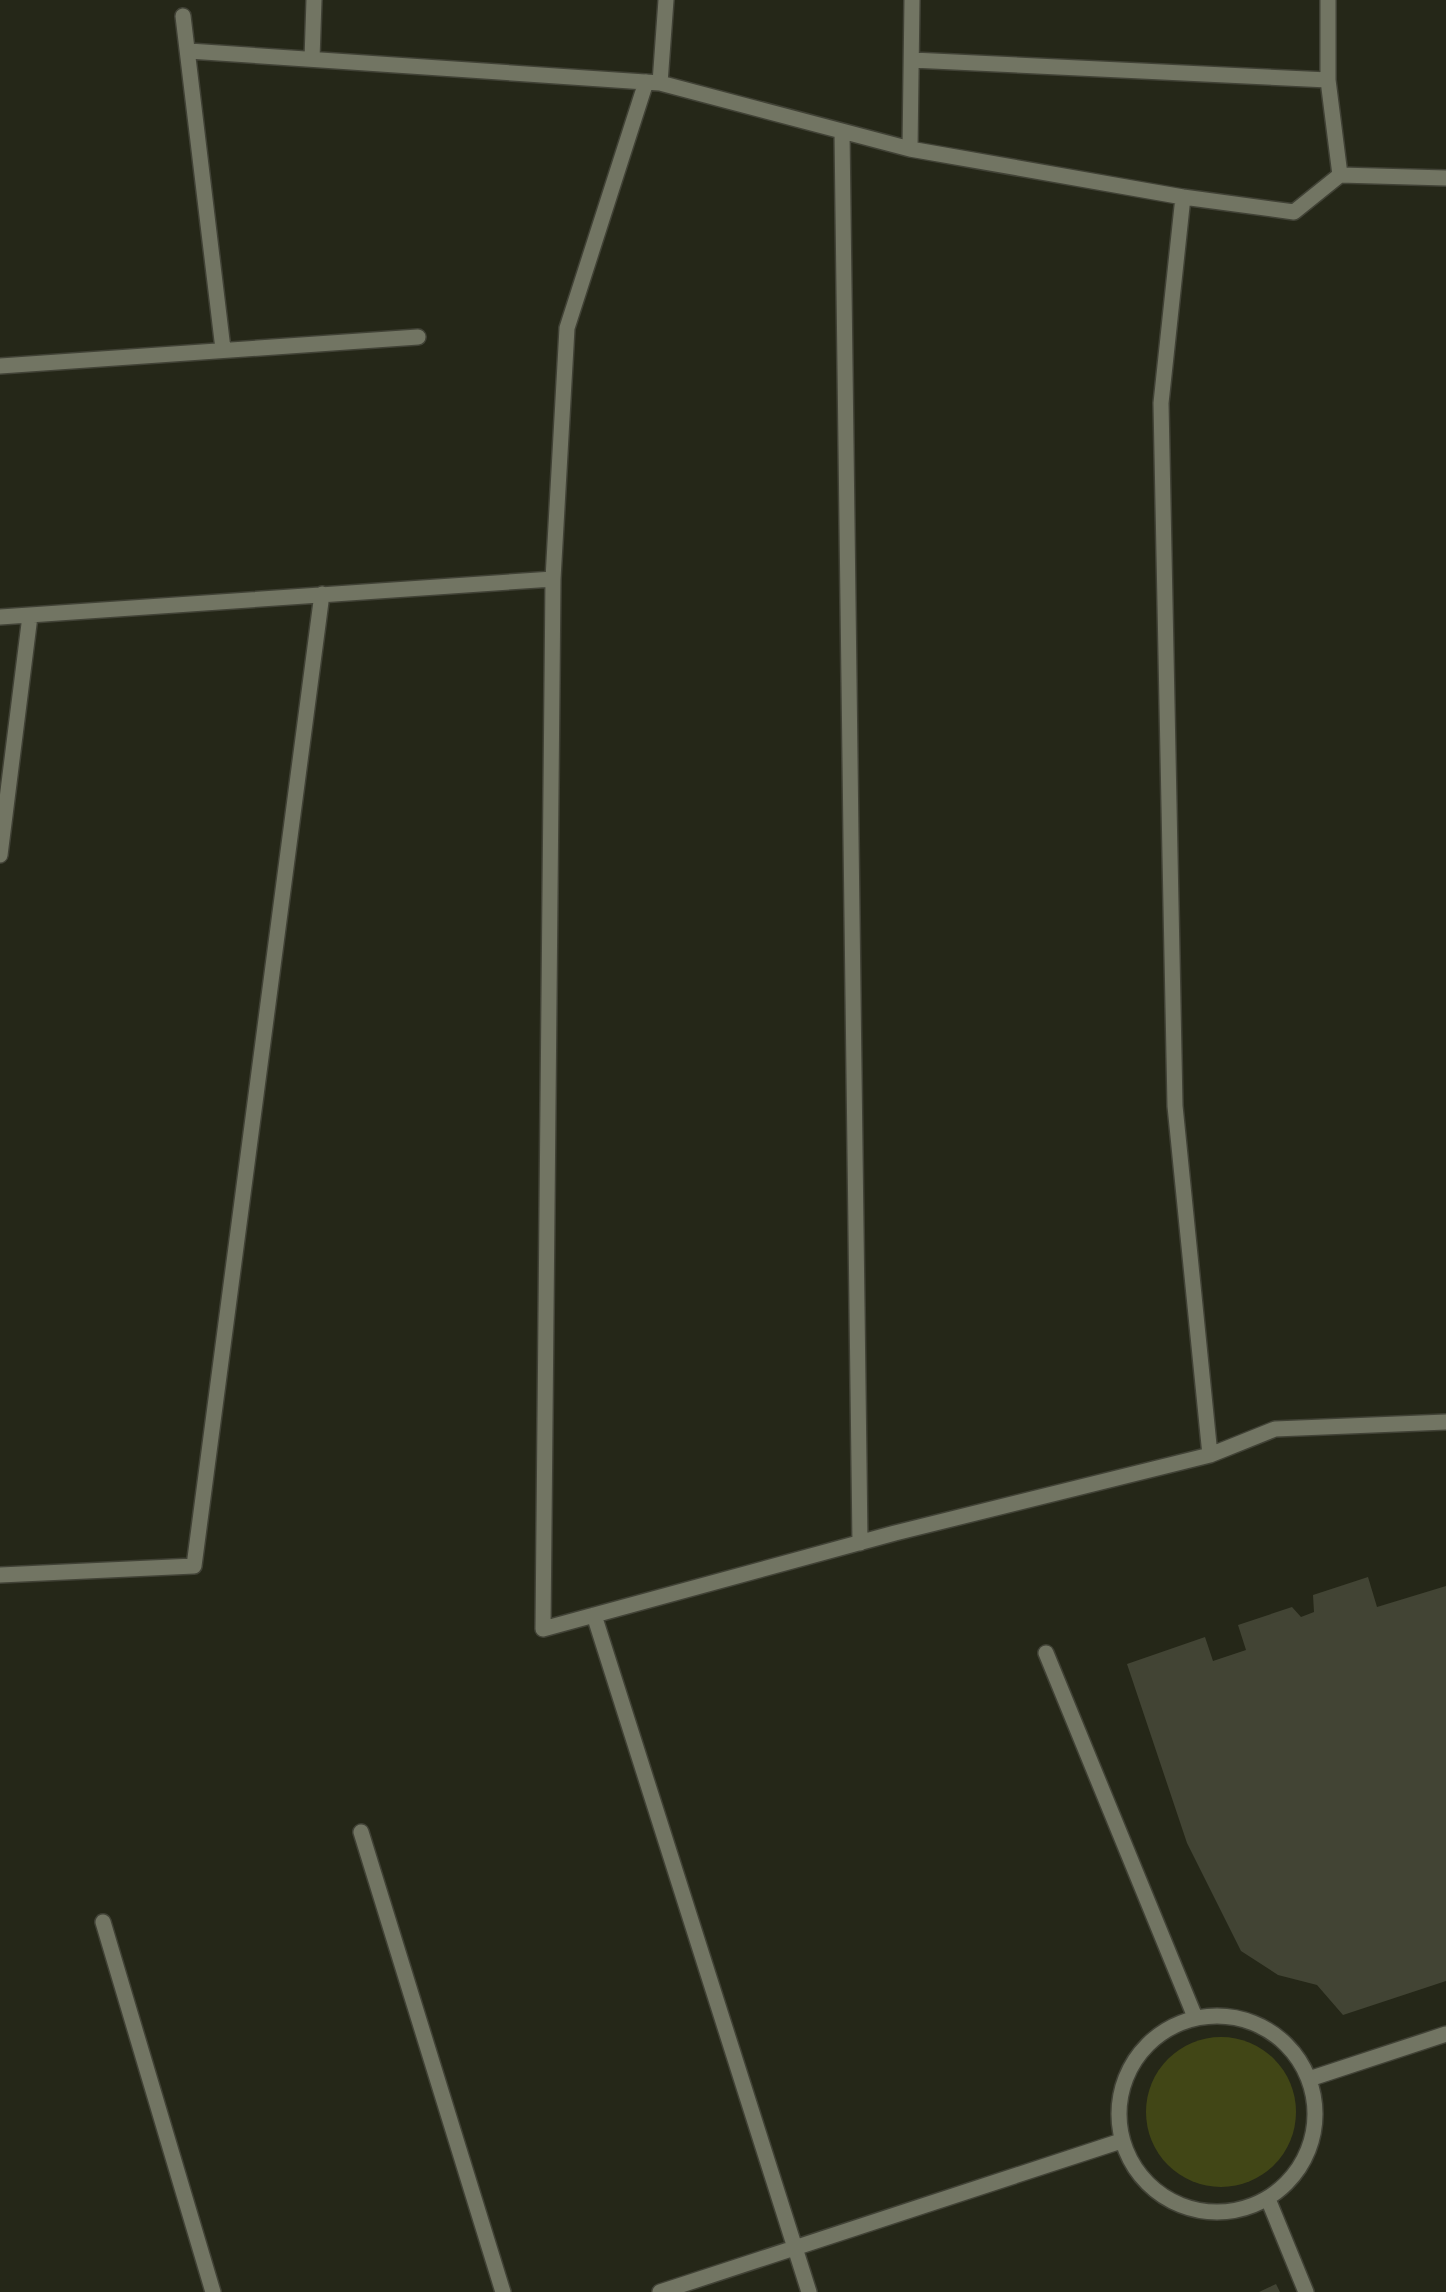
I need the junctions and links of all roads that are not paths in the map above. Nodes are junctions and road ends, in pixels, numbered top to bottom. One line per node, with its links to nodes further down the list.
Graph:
1 (314, 0): 7 (street)
2 (666, 0): 10 (street)
3 (912, 0): 8 (street)
4 (1328, 0): 9 (street)
5 (183, 16): 6 (street)
6 (189, 51): 7 (street); 17 (street)
7 (312, 59): 10 (street)
8 (912, 60): 9 (street); 12 (street)
9 (1328, 80): 13 (street)
10 (653, 82): 11 (street); 19 (street)
11 (842, 132): 12 (street); 26 (street)
12 (910, 149): 15 (street)
13 (1340, 175): 14 (street); 15 (street)
14 (1446, 178)
15 (1183, 197): 25 (street)
16 (418, 337): 17 (street)
17 (223, 349): 18 (street)
18 (0, 366)
19 (553, 579): 20 (street); 28 (street)
20 (322, 594): 21 (street); 27 (street)
21 (30, 616): 22 (street); 23 (street)
22 (0, 617)
23 (0, 855)
24 (1446, 1422): 25 (street)
25 (1210, 1455): 26 (street)
26 (860, 1543): 28 (street)
27 (0, 1575)
28 (594, 1615): 37 (street)
29 (1046, 1653): 32 (street)
30 (361, 1832): 39 (street)
31 (103, 1922): 38 (street)
32 (1194, 2017): 34 (street); 35 (street)
33 (1446, 2034): 34 (street)
34 (1309, 2079): 36 (street)
35 (1121, 2141): 36 (street); 37 (street)
36 (1268, 2199): 42 (street)
37 (795, 2248): 40 (street); 41 (street)
38 (213, 2292)
39 (503, 2292)
40 (660, 2292)
41 (809, 2292)
42 (1306, 2292)

